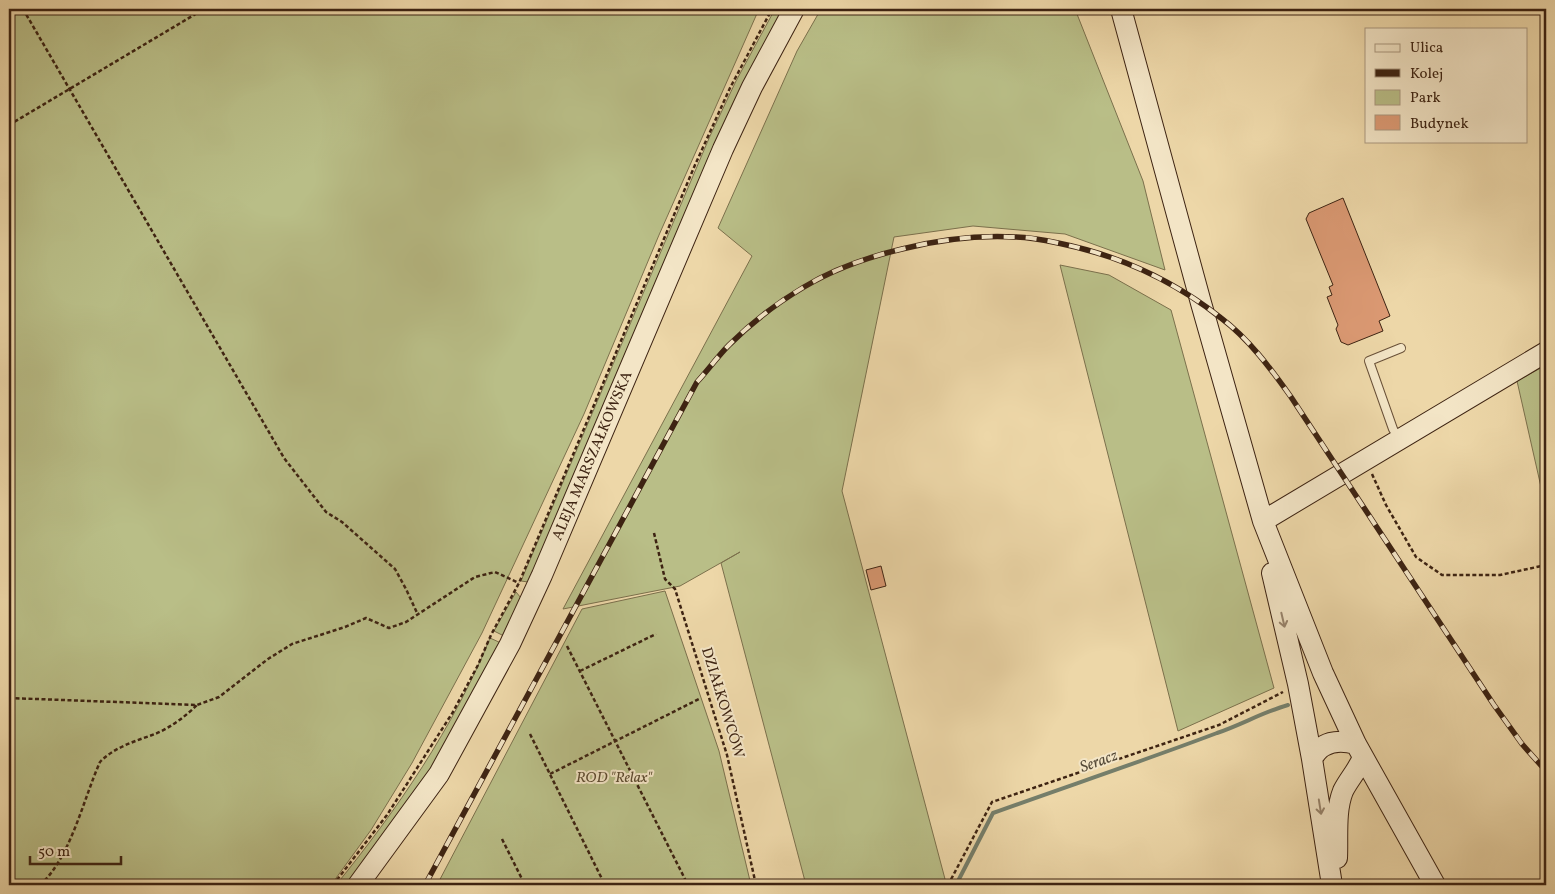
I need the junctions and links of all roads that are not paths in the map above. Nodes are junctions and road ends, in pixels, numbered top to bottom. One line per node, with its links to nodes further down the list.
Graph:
1 (794, 9): 11 (main road, ALEJA MARSZAŁKOWSKA)
2 (1121, 9): 6 (main road)
3 (1401, 348): 5 (lane)
4 (1546, 352): 5 (main road)
5 (1399, 440): 6 (main road)
6 (1263, 521): 7 (main road); 8 (main road, one-way to 8)
7 (1360, 751): 8 (main road); 9 (main road); 10 (main road)
8 (1312, 759): 12 (main road, one-way to 12)
9 (1380, 789): 10 (main road); 13 (main road)
10 (1343, 792): 12 (main road)
11 (358, 885)
12 (1334, 885)
13 (1435, 885)

